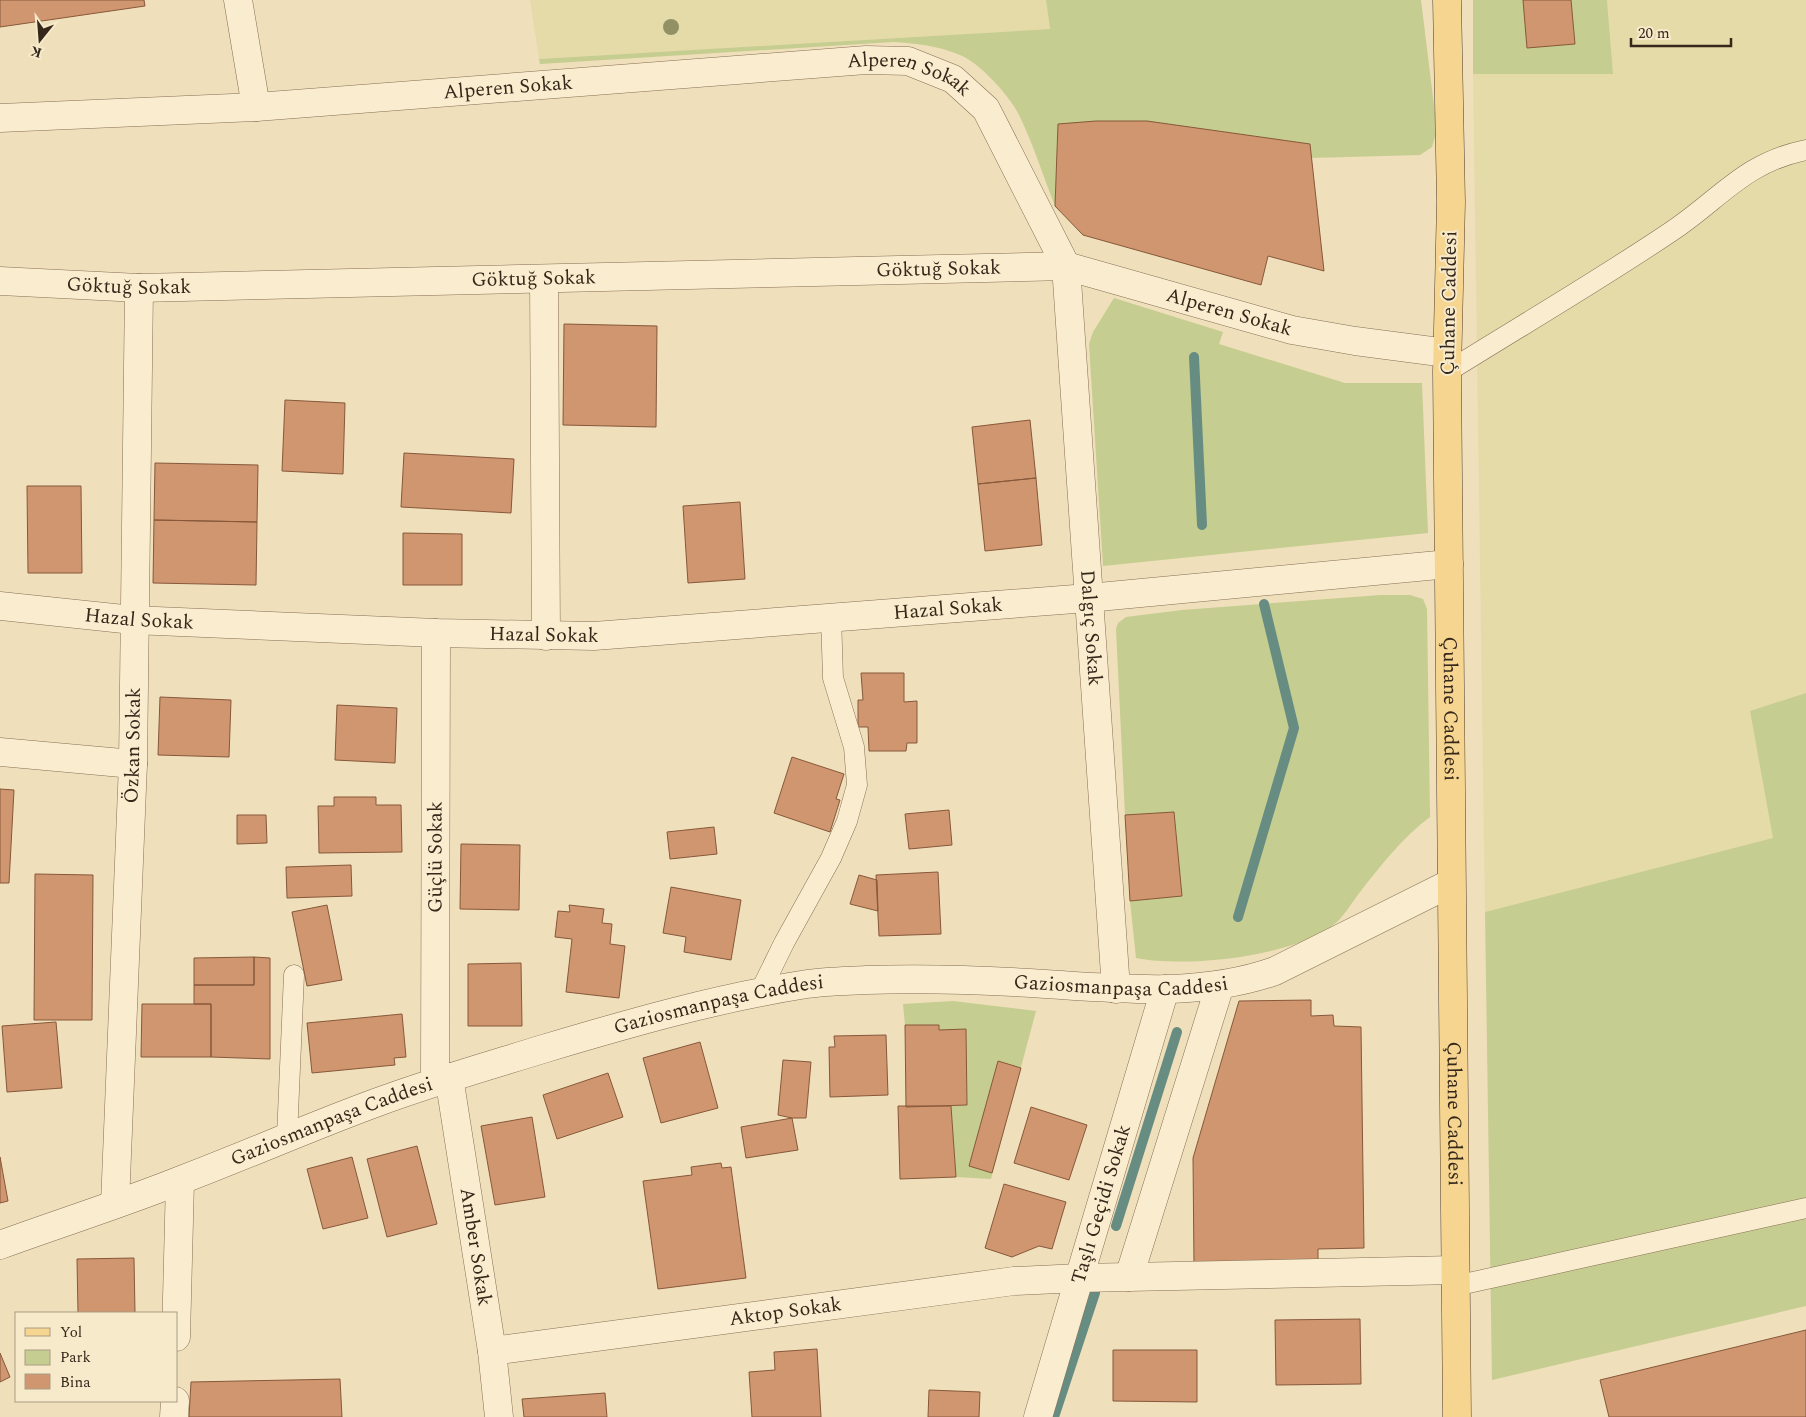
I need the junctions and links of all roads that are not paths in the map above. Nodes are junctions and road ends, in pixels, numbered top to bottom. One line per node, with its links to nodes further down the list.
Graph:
1 (238, 0): 3 (street)
2 (1447, 0): 10 (main road, Çuhane Caddesi)
3 (256, 107): 4 (street, Alperen Sokak); 6 (street, Alperen Sokak)
4 (0, 118)
5 (1806, 150): 10 (lane)
6 (1066, 266): 7 (street, Göktuğ Sokak); 10 (street, Alperen Sokak); 12 (street, Dalgıç Sokak)
7 (544, 279): 9 (street, Göktuğ Sokak); 17 (street)
8 (0, 281): 9 (street, Göktuğ Sokak)
9 (139, 288): 15 (street, Özkan Sokak)
10 (1447, 363): 11 (main road, Çuhane Caddesi)
11 (1449, 564): 12 (street, Hazal Sokak); 20 (main road, Çuhane Caddesi)
12 (1088, 598): 14 (street, Hazal Sokak); 23 (street, Dalgıç Sokak)
13 (0, 606): 15 (street, Hazal Sokak)
14 (830, 616): 17 (street, Hazal Sokak); 25 (lane)
15 (133, 620): 16 (street, Hazal Sokak); 19 (street, Özkan Sokak)
16 (436, 633): 17 (street, Hazal Sokak); 26 (street, Güçlü Sokak)
17 (546, 636)
18 (0, 752): 19 (street)
19 (132, 764): 29 (street, Özkan Sokak)
20 (1451, 883): 22 (street, Gaziosmanpaşa Caddesi); 34 (main road, Çuhane Caddesi)
21 (294, 975): 27 (lane)
22 (1220, 985): 24 (street, Gaziosmanpaşa Caddesi); 32 (street)
23 (1116, 989): 24 (street, Gaziosmanpaşa Caddesi); 25 (street, Gaziosmanpaşa Caddesi)
24 (1164, 989): 33 (street, Taşlı Geçidi Sokak)
25 (760, 992): 26 (street, Gaziosmanpaşa Caddesi)
26 (442, 1080): 27 (street, Gaziosmanpaşa Caddesi); 36 (street, Amber Sokak)
27 (287, 1136): 28 (street, Gaziosmanpaşa Caddesi)
28 (180, 1181): 29 (street, Gaziosmanpaşa Caddesi); 35 (street)
29 (115, 1204): 31 (street, Gaziosmanpaşa Caddesi)
30 (1806, 1208): 34 (lane)
31 (0, 1246)
32 (1129, 1277): 33 (street, Aktop Sokak); 34 (street, Aktop Sokak)
33 (1080, 1278): 36 (street, Aktop Sokak); 40 (street, Taşlı Geçidi Sokak)
34 (1455, 1278): 41 (main road, Çuhane Caddesi)
35 (177, 1312)
36 (492, 1351): 39 (street, Amber Sokak)
37 (175, 1402): 38 (street)
38 (174, 1417)
39 (499, 1417)
40 (1038, 1417)
41 (1457, 1417)

